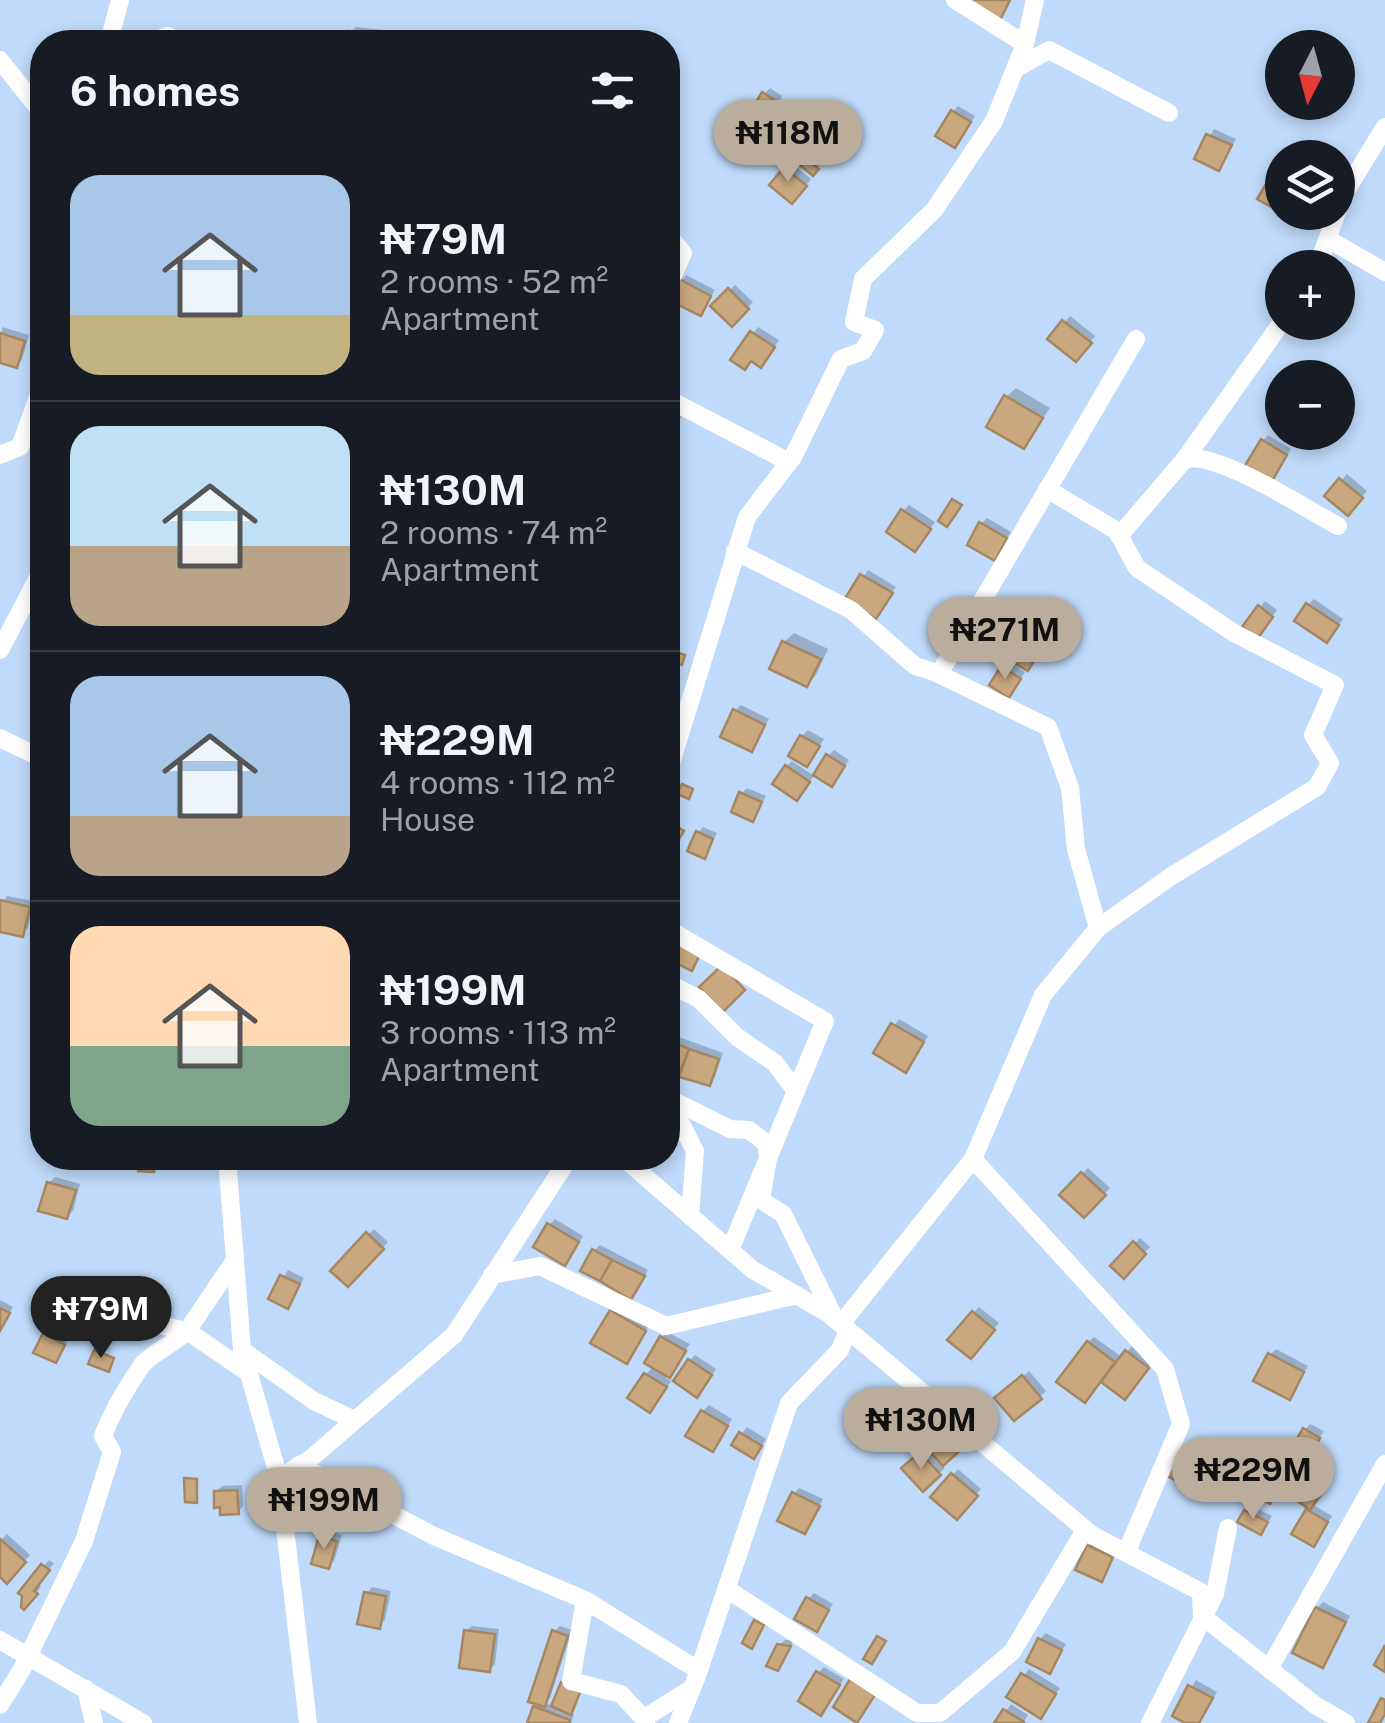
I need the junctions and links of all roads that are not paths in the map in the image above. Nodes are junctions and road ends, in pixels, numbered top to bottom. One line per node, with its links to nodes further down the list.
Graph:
1 (120, 0): 4 (street)
2 (955, 0): 5 (street)
3 (1036, 0): 5 (street)
4 (112, 30)
5 (1025, 44): 6 (street)
6 (1014, 70): 11 (street); 24 (street)
7 (3, 71): 9 (street)
8 (30, 83): 9 (street)
9 (21, 86): 10 (street)
10 (30, 98)
11 (1169, 114)
12 (1385, 127): 13 (street)
13 (1355, 176)
14 (1331, 230): 15 (street)
15 (1328, 239): 16 (street); 17 (street)
16 (1324, 250)
17 (1385, 272)
18 (1136, 339): 25 (street)
19 (1269, 340): 23 (street)
20 (680, 405): 24 (street)
21 (30, 419): 22 (street)
22 (0, 454)
23 (1186, 459): 26 (street); 27 (street)
24 (789, 462): 28 (street)
25 (1047, 489): 27 (street); 31 (street)
26 (1338, 526)
27 (1119, 536): 35 (street)
28 (736, 551): 31 (street); 32 (street)
29 (30, 593): 30 (street)
30 (0, 650)
31 (939, 674): 35 (street)
32 (680, 734)
33 (0, 738): 34 (street)
34 (30, 753)
35 (1098, 928): 42 (street)
36 (680, 936): 38 (street)
37 (680, 990): 38 (street)
38 (796, 1090): 41 (street)
39 (680, 1104): 41 (street)
40 (680, 1121): 46 (street)
41 (768, 1158): 47 (street); 52 (street)
42 (973, 1159): 52 (street); 62 (street)
43 (228, 1170): 48 (street)
44 (561, 1170): 49 (street)
45 (637, 1170): 46 (street)
46 (690, 1216): 47 (street)
47 (730, 1250): 50 (street)
48 (234, 1260): 53 (street); 54 (street)
49 (492, 1276): 50 (street); 56 (street)
50 (797, 1295): 52 (street)
51 (81, 1307): 53 (street)
52 (841, 1324): 61 (street); 63 (street)
53 (187, 1330): 55 (street); 67 (street)
54 (242, 1350): 55 (street); 56 (street)
55 (249, 1374): 59 (street)
56 (352, 1419): 58 (street)
57 (1385, 1464): 69 (street)
58 (300, 1466): 59 (street); 64 (street)
59 (279, 1478): 78 (street)
60 (1228, 1528): 65 (street)
61 (1085, 1530): 62 (street); 74 (street)
62 (1126, 1553): 65 (street)
63 (727, 1589): 70 (street); 74 (street)
64 (585, 1600): 68 (street); 75 (street)
65 (1202, 1616): 69 (street); 80 (street)
66 (0, 1640): 67 (street)
67 (27, 1659): 71 (street); 72 (street)
68 (693, 1667)
69 (1270, 1669): 73 (street)
70 (692, 1688): 75 (street); 79 (street)
71 (86, 1690): 76 (street); 77 (street)
72 (0, 1705)
73 (1316, 1705): 81 (street); 82 (street)
74 (946, 1716)
75 (645, 1722)
76 (94, 1723)
77 (142, 1723)
78 (308, 1723)
79 (678, 1723)
80 (1150, 1723)
81 (1304, 1723)
82 (1346, 1723)

